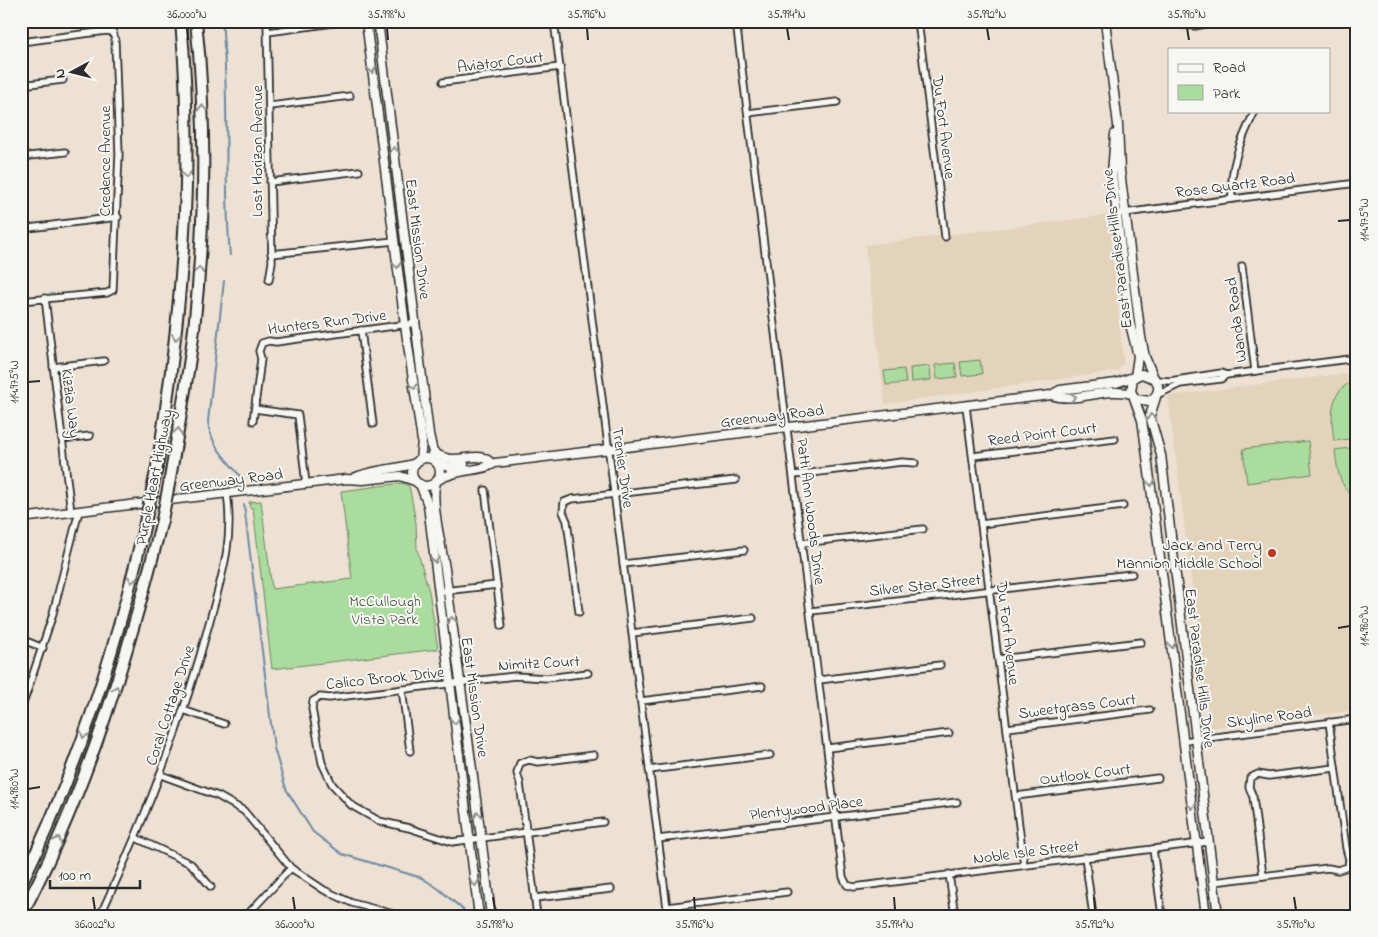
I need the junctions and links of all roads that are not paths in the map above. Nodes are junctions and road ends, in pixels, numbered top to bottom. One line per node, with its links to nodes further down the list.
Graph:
1 (181, 21): 145 (highway, Purple Heart Highway, one-way to 145, bridge)
2 (196, 21): 152 (highway, Purple Heart Highway, one-way to 2, bridge)
3 (267, 21): 14 (street, Lost Horizon Avenue)
4 (366, 21): 37 (street, East Mission Drive, one-way to 37)
5 (554, 21): 16 (street, Trenier Drive)
6 (756, 21): 11 (street)
7 (918, 21): 36 (street, Du Fort Avenue)
8 (1105, 21): 25 (street, East Paradise Hills Drive)
9 (1136, 21): 13 (street)
10 (342, 22): 14 (street)
11 (737, 22): 24 (street, Patti Ann Woods Drive)
12 (378, 23): 43 (street, East Mission Drive, one-way to 12)
13 (1211, 23)
14 (268, 32): 22 (street, Lost Horizon Avenue)
15 (21, 42): 34 (street, Credence Avenue)
16 (560, 67): 18 (street, Aviator Court); 64 (street, Trenier Drive)
17 (63, 80): 19 (street)
18 (444, 82)
19 (21, 85)
20 (350, 96): 22 (street)
21 (837, 102): 24 (street)
22 (270, 106): 29 (street, Lost Horizon Avenue)
23 (1255, 112): 31 (street)
24 (748, 113): 60 (street, Patti Ann Woods Drive)
25 (1117, 115): 32 (street, East Paradise Hills Drive); 33 (street, East Paradise Hills Drive)
26 (65, 152): 27 (street)
27 (21, 157)
28 (359, 170): 29 (street)
29 (270, 182): 38 (street, Lost Horizon Avenue)
30 (1357, 184): 31 (street, Rose Quartz Road)
31 (1232, 198): 32 (street, Rose Quartz Road)
32 (1125, 213): 33 (street, Rose Quartz Road); 52 (street, East Paradise Hills Drive)
33 (1116, 214): 51 (street, East Paradise Hills Drive)
34 (118, 217): 35 (street); 41 (street, Credence Avenue)
35 (21, 229)
36 (945, 237)
37 (394, 241): 38 (street); 44 (street, East Mission Drive, one-way to 44)
38 (271, 254): 40 (street, Lost Horizon Avenue)
39 (1242, 266): 49 (street, Wanda Road)
40 (269, 280)
41 (45, 298): 42 (street); 48 (street, Kizzia Way)
42 (21, 301)
43 (416, 323): 44 (street, Hunters Run Drive); 65 (street, East Mission Drive)
44 (405, 324): 45 (street, Hunters Run Drive); 67 (street, East Mission Drive, one-way to 67)
45 (360, 330): 57 (street, Hunters Run Drive); 59 (street)
46 (1357, 358): 49 (street)
47 (104, 361): 48 (street)
48 (53, 368): 62 (street, Kizzia Way)
49 (1255, 372): 50 (street)
50 (1226, 375): 52 (street); 55 (street)
51 (1134, 378): 52 (street); 53 (street, Greenway Road); 54 (street)
52 (1155, 379): 55 (street)
53 (1051, 395): 54 (street, Greenway Road, one-way to 54); 56 (street, Greenway Road)
54 (1132, 395): 55 (street); 118 (street, East Paradise Hills Drive, one-way to 118)
55 (1156, 395): 117 (street, East Paradise Hills Drive, one-way to 55)
56 (966, 406): 60 (street, Greenway Road); 66 (street, Du Fort Avenue)
57 (254, 409): 58 (street, Hunters Run Drive); 76 (street)
58 (253, 422)
59 (373, 424)
60 (788, 427): 64 (street, Greenway Road); 71 (street, Patti Ann Woods Drive)
61 (90, 436): 62 (street)
62 (62, 439): 81 (street, Kizzia Way)
63 (1115, 439): 66 (street, Reed Point Court)
64 (608, 449): 69 (street, Greenway Road); 79 (street, Trenier Drive)
65 (432, 450): 68 (street, East Mission Drive); 69 (street)
66 (973, 456): 83 (street, Du Fort Avenue)
67 (418, 462): 68 (street); 72 (street, Greenway Road); 75 (street)
68 (436, 462): 69 (street, Greenway Road); 74 (street)
69 (492, 462): 74 (street, Greenway Road)
70 (915, 463): 71 (street)
71 (794, 475): 85 (street, Patti Ann Woods Drive)
72 (354, 478): 75 (street, Greenway Road); 76 (street, Greenway Road)
73 (736, 480): 79 (street)
74 (437, 481): 75 (street); 90 (street, East Mission Drive)
75 (418, 482): 90 (street, East Mission Drive, one-way to 90)
76 (306, 484): 78 (street, Greenway Road)
77 (485, 490): 89 (street)
78 (227, 494): 81 (street, Greenway Road); 110 (street, Coral Cottage Drive)
79 (615, 495): 87 (street, Trenier Drive); 93 (street)
80 (1123, 506): 83 (street)
81 (75, 512): 82 (street, Greenway Road); 99 (street)
82 (21, 518)
83 (981, 524): 91 (street, Du Fort Avenue)
84 (923, 529): 85 (street)
85 (802, 543): 92 (street, Patti Ann Woods Drive)
86 (744, 550): 87 (street)
87 (623, 564): 96 (street, Trenier Drive)
88 (1132, 574): 91 (street, Silver Star Street)
89 (497, 584): 90 (street); 95 (street)
90 (443, 591): 104 (street, East Mission Drive, one-way to 90); 105 (street, East Mission Drive)
91 (990, 591): 92 (street, Silver Star Street); 100 (street, Du Fort Avenue)
92 (811, 611): 103 (street, Patti Ann Woods Drive)
93 (579, 612)
94 (753, 618): 96 (street)
95 (502, 626)
96 (632, 633): 108 (street, Trenier Drive)
97 (21, 639): 99 (street)
98 (1141, 642): 100 (street)
99 (43, 648): 109 (street)
100 (999, 659): 115 (street, Du Fort Avenue)
101 (940, 665): 103 (street)
102 (588, 673): 104 (street, Nimitz Court)
103 (819, 680): 119 (street, Patti Ann Woods Drive)
104 (461, 682): 105 (street, Calico Brook Drive); 132 (street, East Mission Drive, one-way to 104)
105 (450, 684): 107 (street, Calico Brook Drive); 135 (street, East Mission Drive, one-way to 135)
106 (762, 686): 108 (street)
107 (402, 689): 120 (street); 135 (street, Calico Brook Drive)
108 (641, 701): 124 (street, Trenier Drive)
109 (21, 710)
110 (183, 710): 114 (street); 125 (street, Coral Cottage Drive)
111 (1150, 710): 115 (street, Sweetgrass Court)
112 (1357, 719): 113 (street, Skyline Road)
113 (1330, 722): 117 (street, Skyline Road); 123 (street)
114 (224, 724)
115 (1007, 728): 127 (street, Du Fort Avenue)
116 (949, 734): 119 (street)
117 (1196, 739): 118 (street, Skyline Road); 136 (street, East Paradise Hills Drive)
118 (1184, 741): 137 (street, East Paradise Hills Drive, one-way to 137)
119 (828, 748): 129 (street, Patti Ann Woods Drive)
120 (410, 751)
121 (594, 755): 131 (street)
122 (770, 756): 124 (street)
123 (1335, 768): 143 (street); 143 (street)
124 (650, 770): 134 (street, Trenier Drive)
125 (161, 775): 133 (street, Coral Cottage Drive); 141 (street)
126 (1158, 778): 127 (street, Outlook Court)
127 (1016, 796): 140 (street, Du Fort Avenue)
128 (958, 802): 129 (street, Plentywood Place)
129 (837, 817): 134 (street, Plentywood Place); 146 (street, Patti Ann Woods Drive)
130 (603, 822): 131 (street)
131 (526, 831): 132 (street); 150 (street)
132 (481, 837): 135 (street); 157 (street, East Mission Drive)
133 (136, 838): 147 (street); 153 (street, Coral Cottage Drive)
134 (658, 839): 151 (street, Trenier Drive)
135 (470, 840): 156 (street, East Mission Drive, one-way to 156)
136 (1208, 842): 137 (street, Noble Isle Street); 144 (street, East Paradise Hills Drive)
137 (1197, 844): 138 (street, Noble Isle Street); 163 (street, East Paradise Hills Drive)
138 (1153, 849): 139 (street, Noble Isle Street); 162 (street)
139 (1085, 857): 140 (street, Noble Isle Street); 161 (street)
140 (1024, 864): 142 (street, Noble Isle Street)
141 (290, 868): 154 (street); 155 (street)
142 (949, 874): 146 (street, Noble Isle Street); 160 (street)
143 (1263, 876): 144 (street)
144 (1214, 882): 164 (street, East Paradise Hills Drive)
145 (21, 884)
146 (847, 885)
147 (211, 887)
148 (611, 889): 150 (street)
149 (787, 892): 151 (street)
150 (535, 898): 158 (street)
151 (667, 907): 159 (street, Trenier Drive)
152 (21, 916)
153 (100, 916)
154 (246, 916)
155 (401, 916)
156 (480, 916)
157 (491, 916)
158 (538, 916)
159 (668, 916)
160 (955, 916)
161 (1093, 916)
162 (1162, 916)
163 (1206, 916)
164 (1218, 916)

